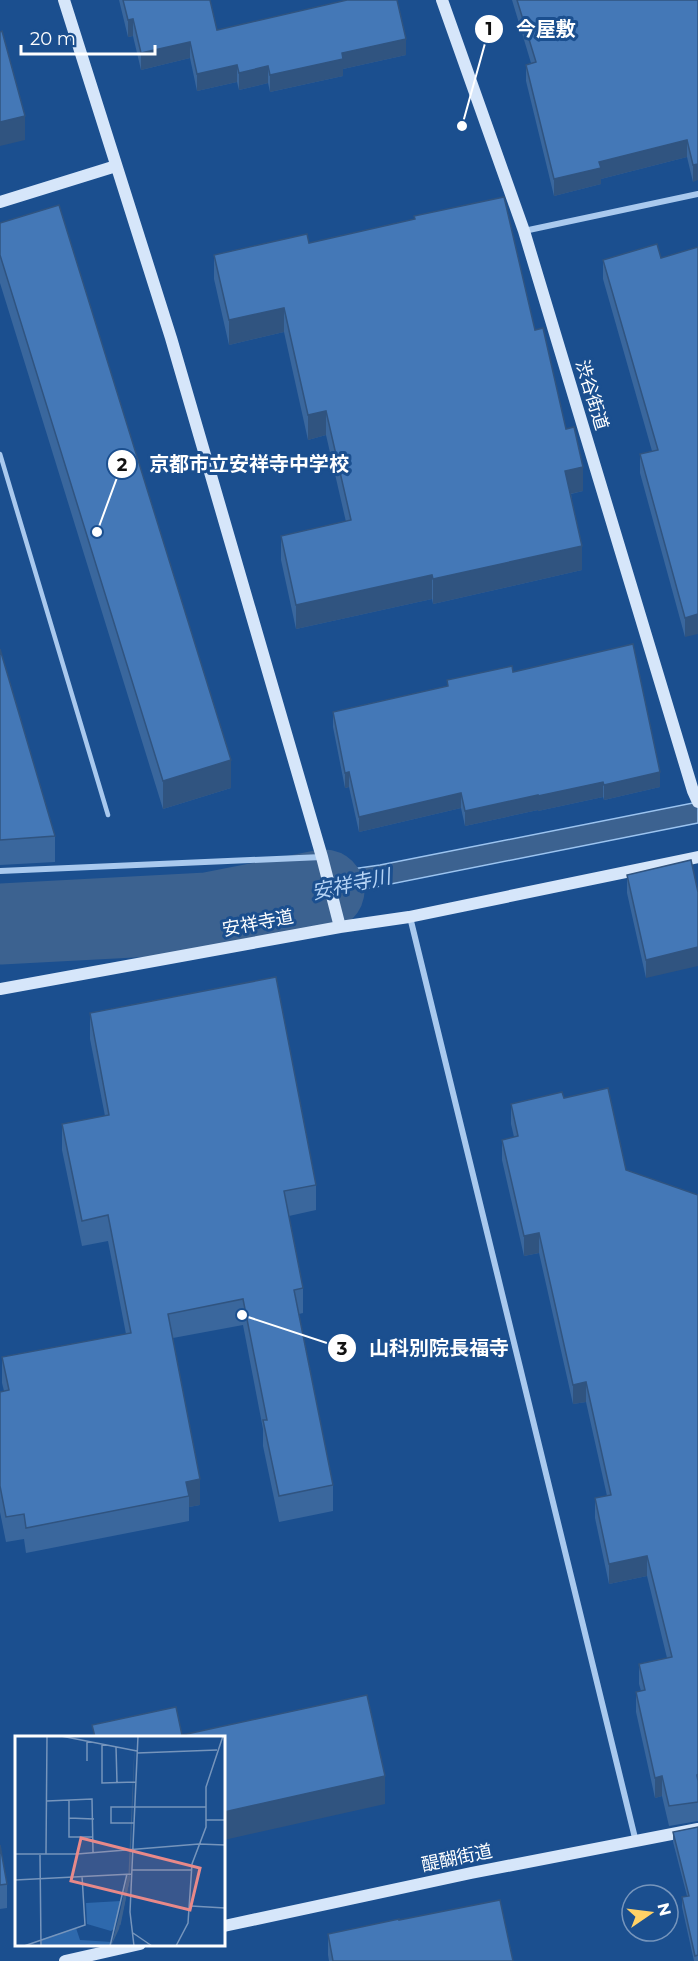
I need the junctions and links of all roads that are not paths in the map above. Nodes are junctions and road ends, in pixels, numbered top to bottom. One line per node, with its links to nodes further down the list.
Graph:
1 (64, 0): 3 (street)
2 (442, 0): 6 (street, 渋谷街道)
3 (116, 166): 5 (street); 11 (street)
4 (698, 194): 6 (street)
5 (0, 202)
6 (524, 231): 8 (street, 渋谷街道)
7 (0, 454): 9 (lane)
8 (695, 796)
9 (108, 815)
10 (698, 856): 13 (street, 安祥寺道)
11 (322, 857): 12 (street); 14 (street)
12 (0, 871)
13 (409, 917): 14 (street, 安祥寺道); 17 (street)
14 (340, 927): 15 (street, 安祥寺道)
15 (0, 989)
16 (698, 1830): 17 (street, 醍醐街道)
17 (636, 1842): 18 (street, 醍醐街道)
18 (225, 1926)
19 (131, 1946): 20 (street)
20 (67, 1961)

